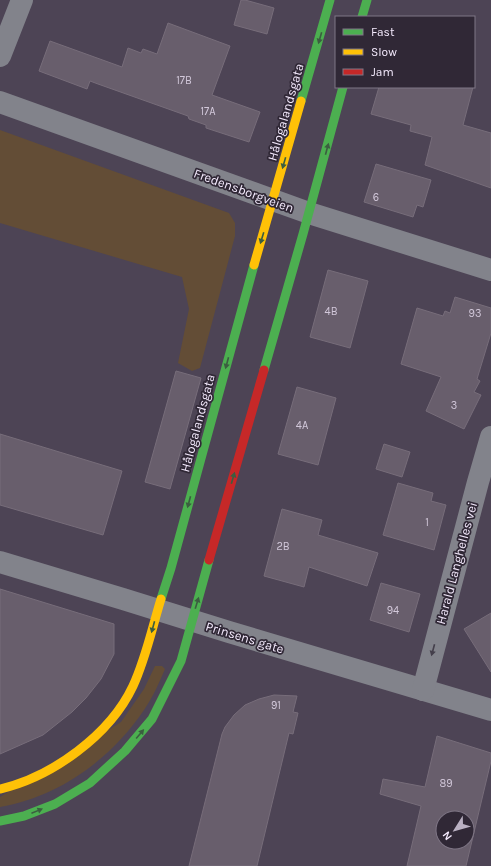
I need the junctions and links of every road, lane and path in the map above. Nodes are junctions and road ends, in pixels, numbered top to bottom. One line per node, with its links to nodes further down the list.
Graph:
1 (22, 0): 5 (street)
2 (330, 0): 8 (street, Hålogalandsgata, one-way to 8)
3 (367, 0): 4 (street)
4 (362, 16)
5 (0, 56)
6 (343, 88): 9 (street, one-way to 6)
7 (0, 102): 8 (street, Fredensborgveien)
8 (273, 200): 9 (street, Fredensborgveien); 14 (street, Hålogalandsgata, one-way to 14)
9 (309, 213): 10 (street, Fredensborgveien); 15 (street, one-way to 9)
10 (491, 270)
11 (491, 437): 12 (street, Harald Langhelles vei)
12 (484, 484): 16 (street, Harald Langhelles vei, one-way to 16)
13 (0, 562): 14 (street, Prinsens gate)
14 (157, 610): 15 (street, Prinsens gate); 18 (street, Hålogalandsgata, one-way to 18)
15 (192, 621): 16 (street, Prinsens gate); 19 (street, one-way to 15)
16 (423, 690): 17 (street, Prinsens gate)
17 (491, 710)
18 (0, 789)
19 (0, 821)

